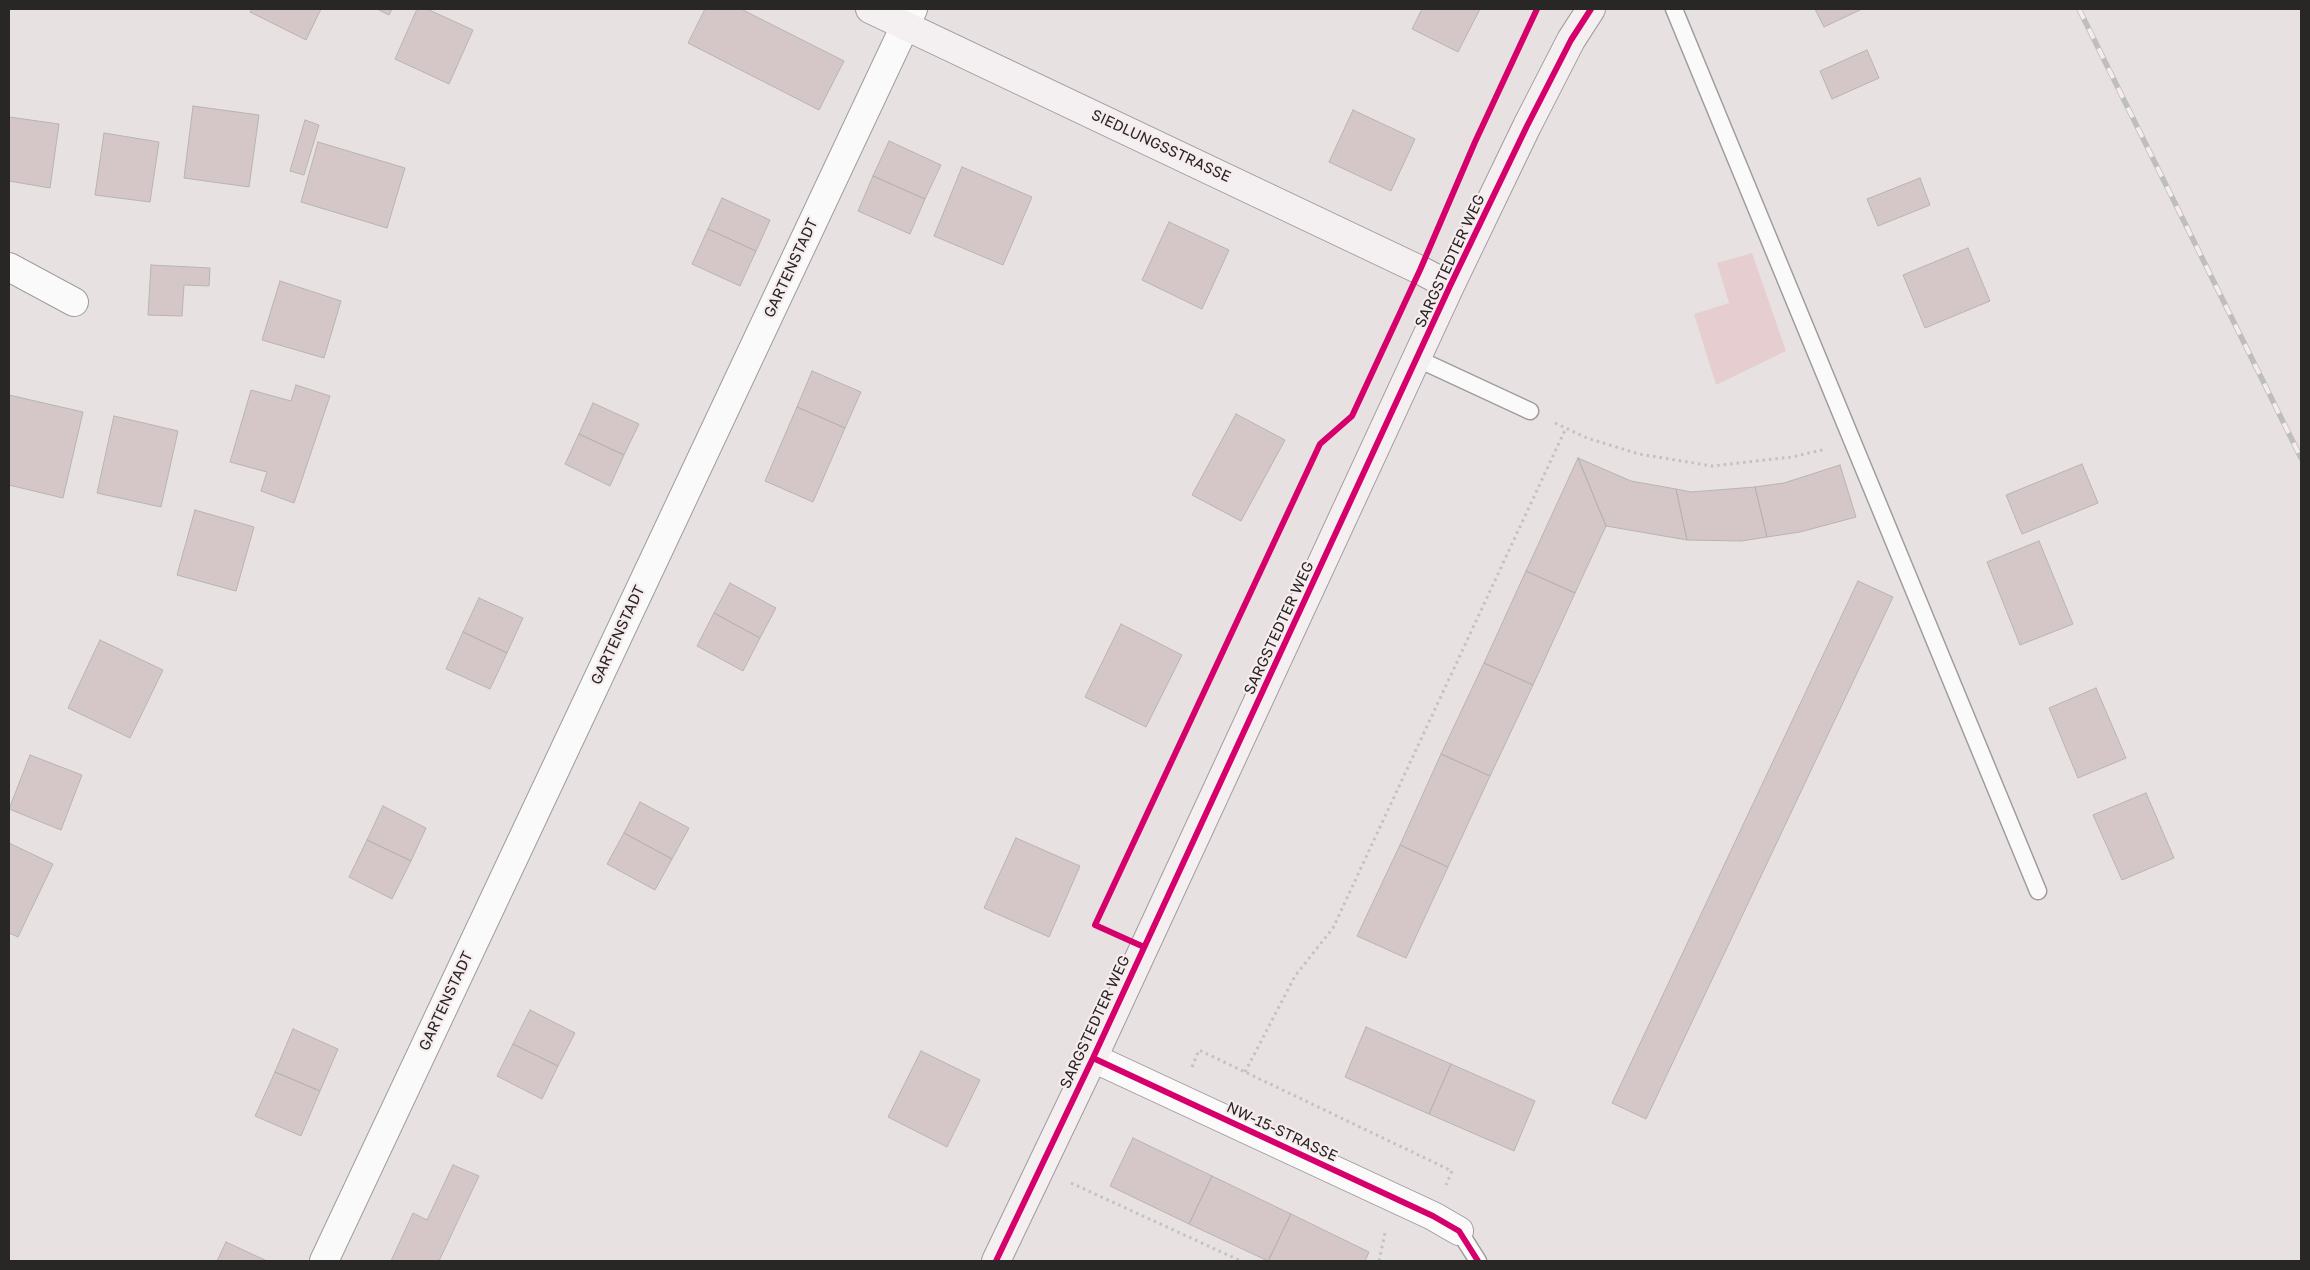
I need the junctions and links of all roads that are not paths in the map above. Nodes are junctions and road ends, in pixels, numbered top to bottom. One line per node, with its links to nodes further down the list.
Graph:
1 (870, 9): 4 (street, SIEDLUNGSSTRASSE)
2 (1591, 9): 6 (street, SARGSTEDTER WEG)
3 (1674, 9): 10 (lane)
4 (909, 17): 6 (street, SIEDLUNGSSTRASSE); 13 (street, GARTENSTADT)
5 (9, 267): 7 (street)
6 (1450, 286): 8 (street, SARGSTEDTER WEG)
7 (74, 302)
8 (1418, 359): 9 (lane); 11 (street, SARGSTEDTER WEG)
9 (1530, 411)
10 (2038, 891)
11 (1093, 1058): 12 (street, NW-15-STRASSE); 14 (street, SARGSTEDTER WEG)
12 (1459, 1231): 15 (lane)
13 (324, 1261)
14 (996, 1261)
15 (1478, 1261)

